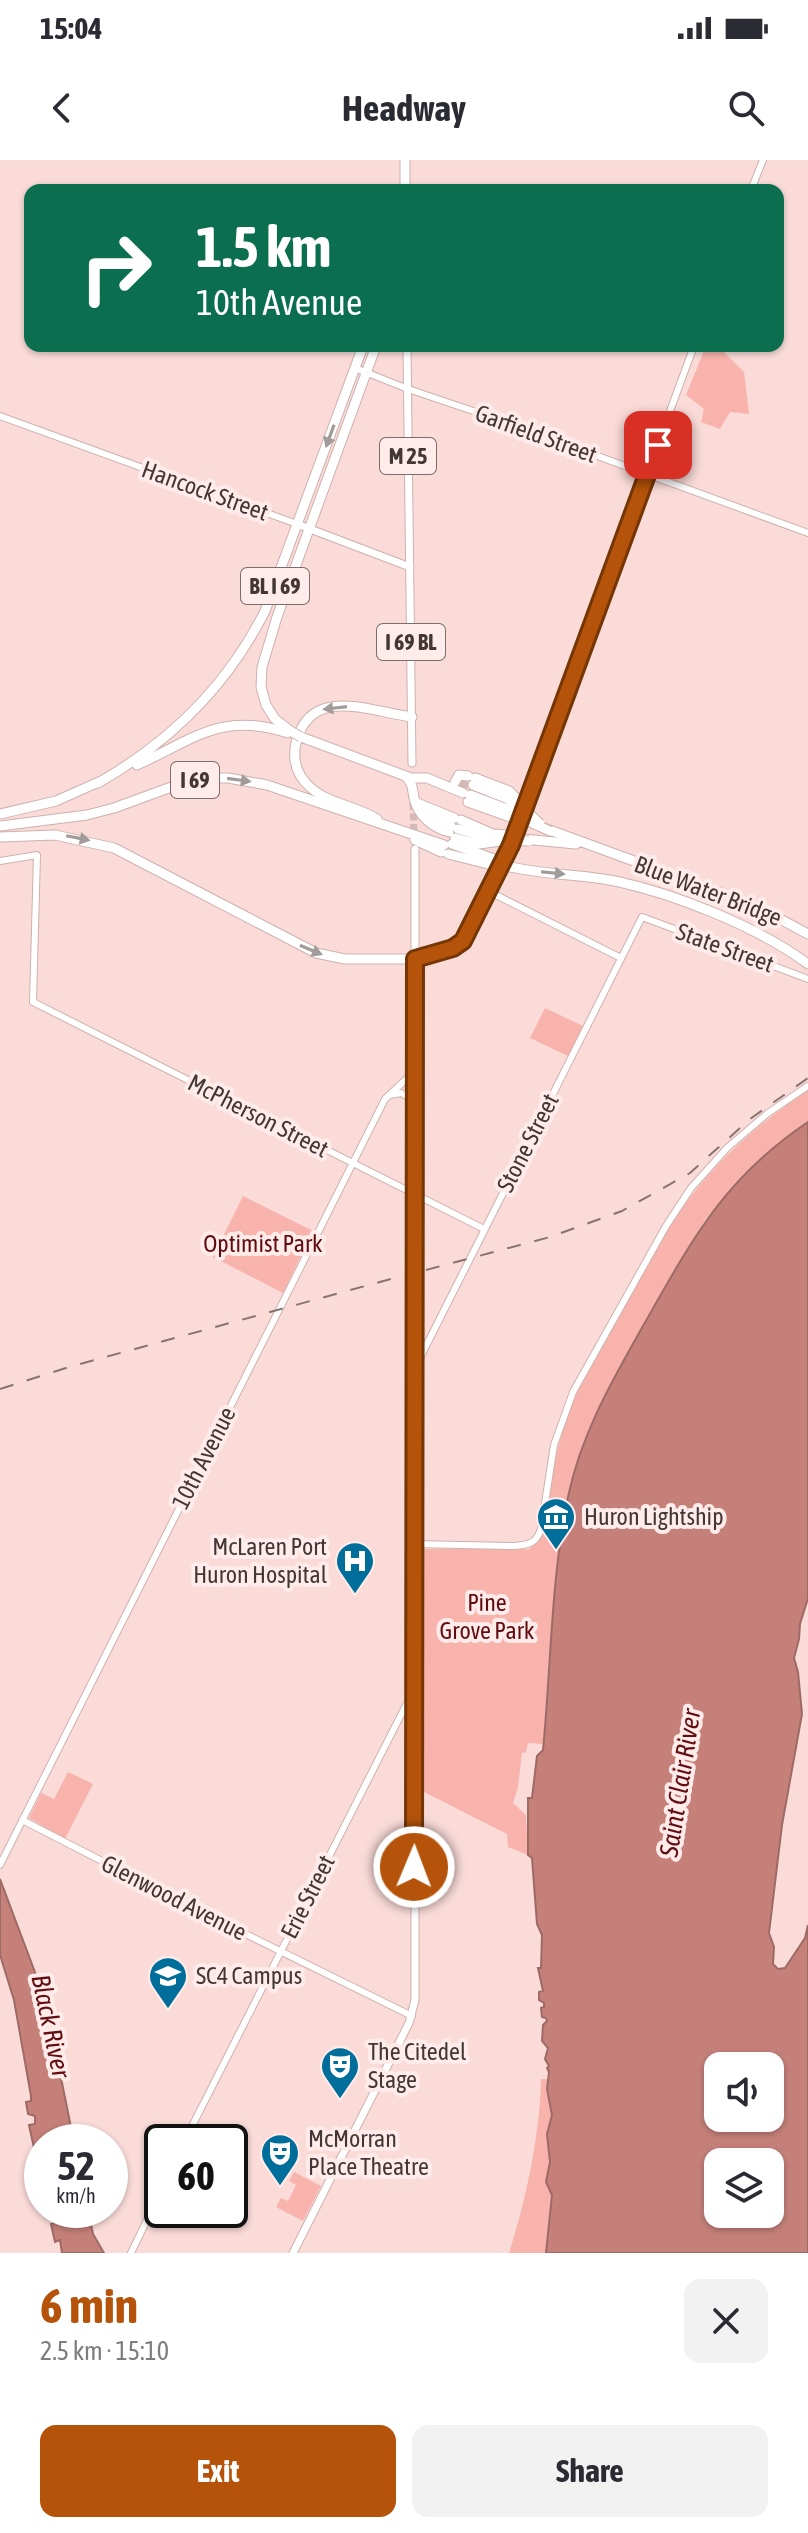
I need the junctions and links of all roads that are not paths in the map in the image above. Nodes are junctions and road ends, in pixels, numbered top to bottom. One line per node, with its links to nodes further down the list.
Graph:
1 (405, 160): 3 (highway)
2 (763, 160): 4 (street)
3 (405, 184)
4 (753, 184)
5 (361, 352): 9 (highway)
6 (374, 352): 10 (highway)
7 (407, 352): 11 (main road, M 25)
8 (692, 352): 13 (street)
9 (355, 368): 10 (street, Garfield Street); 14 (highway, one-way to 14)
10 (366, 372): 11 (street, Garfield Street); 15 (highway)
11 (408, 389): 13 (street, Garfield Street); 17 (main road, M 25)
12 (0, 416): 14 (street, Hancock Street)
13 (647, 475): 16 (street, Garfield Street); 37 (street)
14 (297, 524): 15 (main road, Hancock Street); 22 (highway, BL I 69)
15 (309, 529): 17 (main road, Hancock Street); 19 (highway)
16 (808, 533)
17 (410, 567): 18 (main road, I 69 BL)
18 (412, 717): 20 (main road, I 69 BL); 29 (highway, one-way to 29)
19 (298, 736): 21 (highway, I 69); 22 (highway, I 69)
20 (412, 763)
21 (401, 774): 23 (highway, I 69); 24 (highway, I 69)
22 (98, 783): 26 (highway, I 69)
23 (461, 787): 25 (highway, I 69); 25 (highway, I 69)
24 (417, 804): 31 (highway, I 69); 31 (highway, I 69)
25 (516, 809): 27 (highway, I 69, bridge); 27 (highway, I 69, bridge)
26 (0, 814)
27 (536, 822): 34 (highway, I 69)
28 (0, 826): 29 (highway, I 69, one-way to 29)
29 (400, 831): 31 (highway, I 69)
30 (0, 837): 41 (highway, one-way to 41)
31 (450, 839): 32 (highway, I 69); 32 (highway, I 69); 36 (highway, I 69); 36 (highway)
32 (505, 839): 34 (highway, I 69, bridge)
33 (415, 849): 41 (main road)
34 (606, 851): 39 (highway, Blue Water Bridge / I 69)
35 (0, 861): 48 (street, McPherson Street)
36 (493, 862): 42 (highway, Blue Water Bridge / I 69, one-way to 42, bridge)
37 (490, 892): 40 (street); 41 (street)
38 (642, 917): 40 (street, Stone Street); 43 (street, State Street)
39 (808, 934)
40 (621, 958): 50 (street, Stone Street)
41 (415, 959): 44 (main road)
42 (808, 964)
43 (808, 979)
44 (415, 1071): 46 (street, 10th Avenue); 47 (main road)
45 (808, 1086): 52 (street)
46 (387, 1096): 47 (street); 48 (street, 10th Avenue)
47 (415, 1101): 49 (main road)
48 (352, 1163): 49 (street, McPherson Street); 54 (street, 10th Avenue)
49 (414, 1194): 50 (street, McPherson Street); 51 (main road)
50 (484, 1229): 51 (street, Stone Street)
51 (414, 1368): 52 (main road)
52 (414, 1544): 53 (main road)
53 (414, 1697): 56 (street, Erie Street); 57 (main road)
54 (22, 1820): 55 (street, 10th Avenue); 56 (street, Glenwood Avenue)
55 (0, 1865)
56 (281, 1951): 57 (street, Glenwood Avenue); 58 (street, Erie Street)
57 (413, 2016): 61 (main road)
58 (193, 2124)
59 (144, 2226): 60 (street)
60 (131, 2253)
61 (293, 2253)

